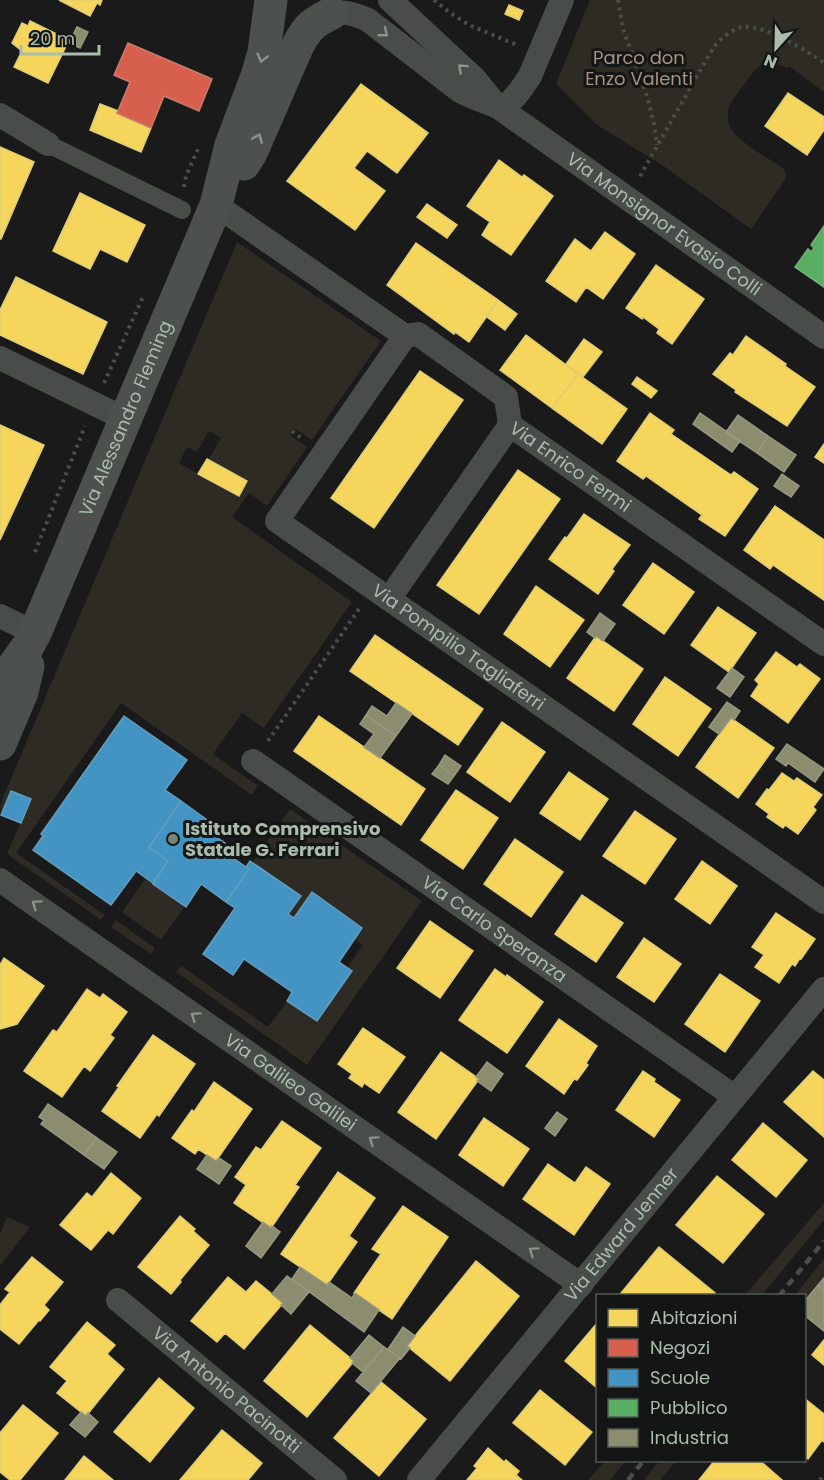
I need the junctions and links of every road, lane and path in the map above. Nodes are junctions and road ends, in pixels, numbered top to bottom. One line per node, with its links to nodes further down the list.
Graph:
1 (271, 0): 6 (main road, Via Alessandro Fleming); 14 (main road, Via Alessandro Fleming, one-way to 14)
2 (390, 0): 9 (street, Via Monsignor Evasio Colli, one-way to 2)
3 (434, 0): 7 (path)
4 (562, 0): 7 (street)
5 (618, 0): 12 (path)
6 (342, 6): 9 (street, Via Monsignor Evasio Colli, one-way to 9); 14 (main road, Via Alessandro Fleming, one-way to 6)
7 (540, 54): 9 (street)
8 (824, 63): 12 (path)
9 (503, 110): 17 (street, Via Monsignor Evasio Colli)
10 (0, 115): 11 (street)
11 (48, 144): 15 (street)
12 (657, 146): 13 (path)
13 (640, 176)
14 (216, 205): 16 (street, Via Enrico Fermi); 23 (main road, Via Alessandro Fleming)
15 (182, 210)
16 (405, 336): 20 (street, Via Enrico Fermi); 21 (street, Via Pompilio Tagliaferri)
17 (824, 337)
18 (0, 358): 19 (street)
19 (111, 412)
20 (510, 425): 21 (street); 24 (street, Via Enrico Fermi)
21 (382, 594): 27 (path); 29 (street, Via Pompilio Tagliaferri)
22 (0, 616): 23 (street)
23 (35, 633): 25 (main road, Via Alessandro Fleming); 26 (main road, Via Alessandro Fleming)
24 (824, 644)
25 (0, 690)
26 (0, 744)
27 (253, 761): 31 (street, Via Carlo Speranza)
28 (0, 880): 32 (street, Via Galileo Galilei, one-way to 28)
29 (824, 902)
30 (824, 989): 31 (street, Via Edward Jenner)
31 (735, 1097): 32 (street, Via Edward Jenner)
32 (580, 1285): 36 (street, Via Edward Jenner)
33 (118, 1300): 35 (street, Via Antonio Pacinotti)
34 (824, 1475): 37 (path)
35 (335, 1480)
36 (419, 1480)
37 (820, 1480)

